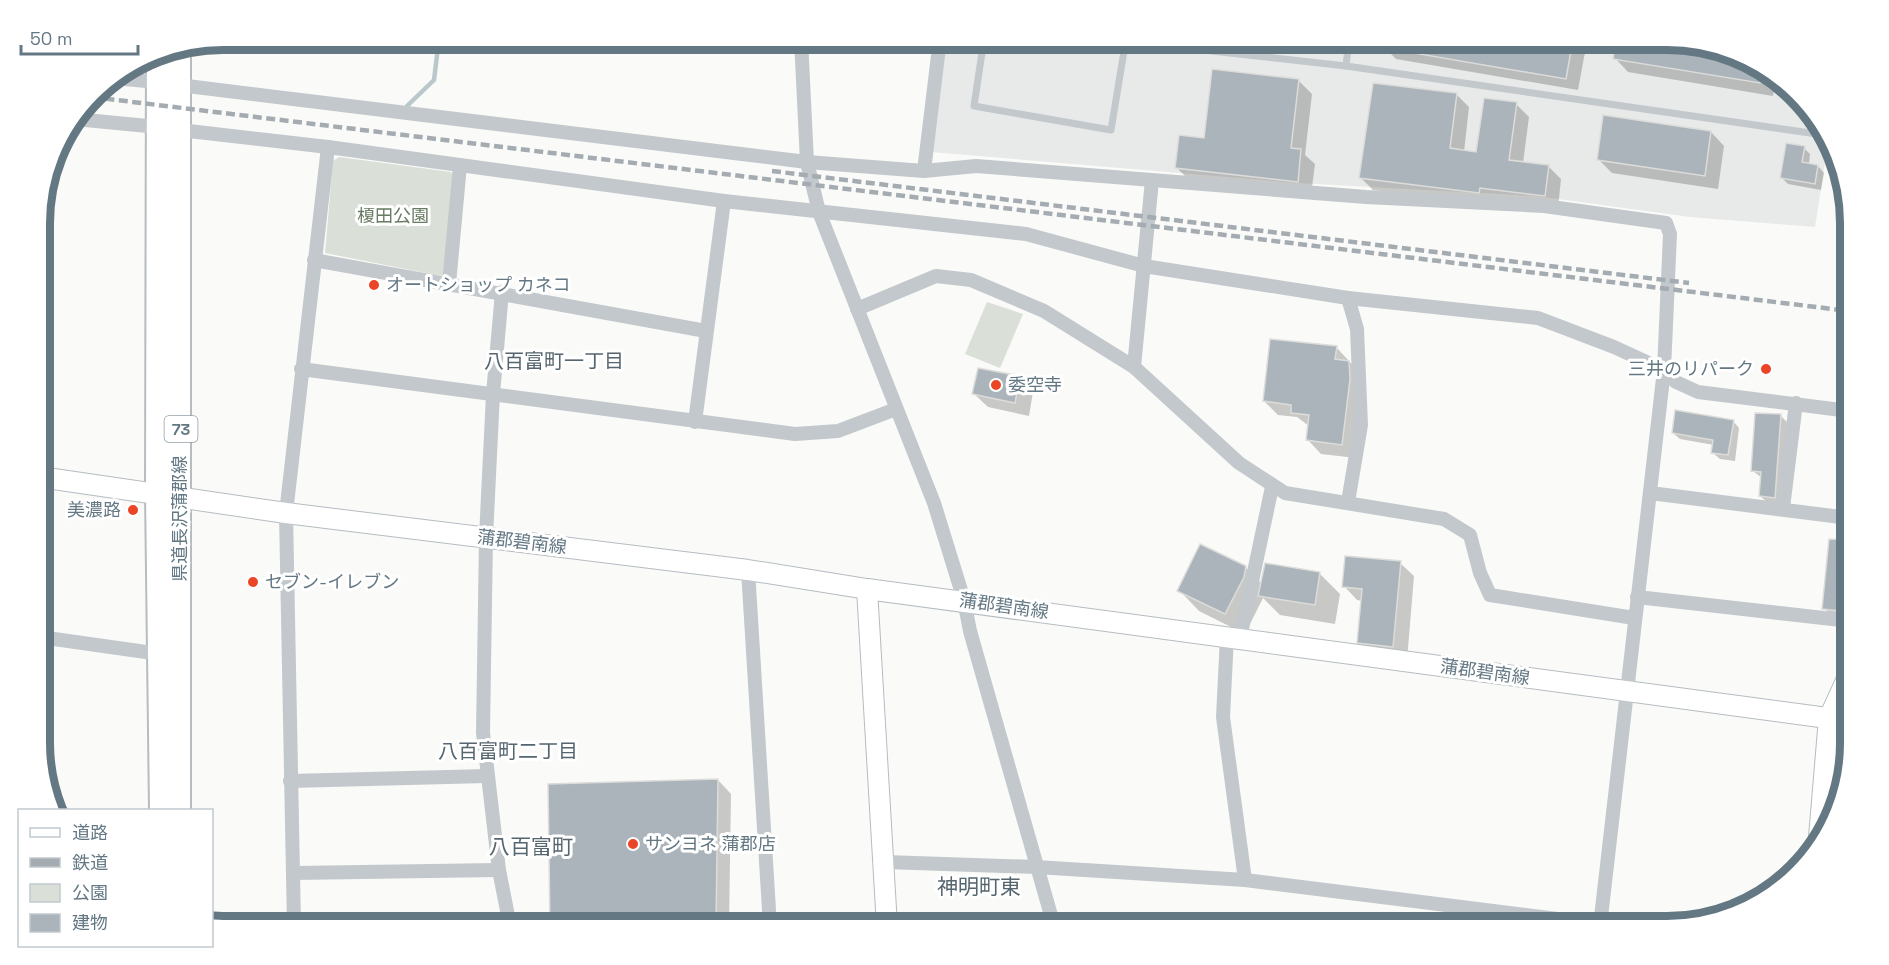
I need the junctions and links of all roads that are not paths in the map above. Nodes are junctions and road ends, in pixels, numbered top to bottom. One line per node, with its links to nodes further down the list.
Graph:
1 (802, 50): 16 (street)
2 (939, 50): 18 (street)
3 (982, 50): 4 (lane)
4 (1124, 50)
5 (1211, 50): 9 (lane)
6 (1348, 50): 9 (lane)
7 (177, 55): 11 (main road, 県道長沢蒲郡線 / 73)
8 (161, 61): 11 (main road, 県道長沢蒲郡線 / 73)
9 (1346, 66): 14 (lane)
10 (126, 79): 11 (street)
11 (169, 84): 13 (main road, 県道長沢蒲郡線 / 73); 16 (street)
12 (84, 119): 13 (street)
13 (169, 129): 15 (street); 39 (main road, 県道長沢蒲郡線 / 73); 41 (main road, 県道長沢蒲郡線 / 73)
14 (1815, 134)
15 (328, 147): 17 (street); 22 (street)
16 (807, 162): 18 (street); 21 (street)
17 (460, 165): 20 (street); 24 (street)
18 (924, 171): 19 (street)
19 (1152, 180): 23 (street); 31 (street)
20 (724, 201): 21 (street); 28 (street)
21 (819, 212): 23 (street); 27 (street)
22 (314, 260): 24 (street); 30 (street)
23 (1144, 266): 26 (street); 29 (street)
24 (449, 284): 25 (street)
25 (502, 292): 28 (street); 32 (street)
26 (1348, 298): 31 (street); 42 (street)
27 (857, 309): 29 (street); 34 (street)
28 (706, 331): 36 (street)
29 (1134, 368): 38 (street)
30 (301, 369): 32 (street); 44 (street)
31 (1664, 370): 33 (street); 40 (street)
32 (493, 394): 36 (street); 46 (street)
33 (1796, 403): 35 (street); 43 (street)
34 (896, 409): 36 (street); 50 (street)
35 (1840, 410)
36 (695, 422)
37 (50, 478): 39 (main road, 蒲郡碧南線)
38 (1272, 487): 42 (street); 53 (street)
39 (157, 494): 41 (main road, 蒲郡碧南線); 55 (main road, 県道長沢蒲郡線 / 73)
40 (1650, 494): 43 (street); 49 (street)
41 (181, 496): 44 (main road, 蒲郡碧南線); 63 (main road, 県道長沢蒲郡線 / 73)
42 (1348, 502): 51 (street)
43 (1783, 508): 45 (street)
44 (286, 513): 46 (main road, 蒲郡碧南線); 61 (street)
45 (1840, 517)
46 (486, 537): 47 (main road, 蒲郡碧南線); 60 (street)
47 (748, 570): 48 (main road, 蒲郡碧南線); 75 (street)
48 (867, 589): 50 (main road, 蒲郡碧南線); 65 (main road)
49 (1637, 597): 51 (street); 52 (street)
50 (964, 600): 53 (main road, 蒲郡碧南線); 66 (street)
51 (1634, 618): 56 (street)
52 (1840, 620)
53 (1233, 637): 56 (main road, 蒲郡碧南線); 69 (street)
54 (50, 638): 55 (street)
55 (160, 654): 62 (main road, 県道長沢蒲郡線 / 73)
56 (1626, 691): 58 (main road, 蒲郡碧南線); 72 (street)
57 (1840, 694): 58 (main road)
58 (1829, 718): 59 (main road, 蒲郡碧南線); 64 (main road)
59 (1840, 720)
60 (487, 776): 61 (street); 67 (street)
61 (290, 781): 68 (street)
62 (161, 809)
63 (179, 809)
64 (1820, 822)
65 (885, 862): 66 (street); 76 (main road)
66 (1036, 867): 69 (street); 70 (street)
67 (499, 870): 68 (street); 74 (street)
68 (292, 873): 73 (street)
69 (1245, 880): 71 (street)
70 (1051, 915)
71 (1526, 915)
72 (1606, 915)
73 (294, 916)
74 (508, 916)
75 (769, 916)
76 (887, 916)

